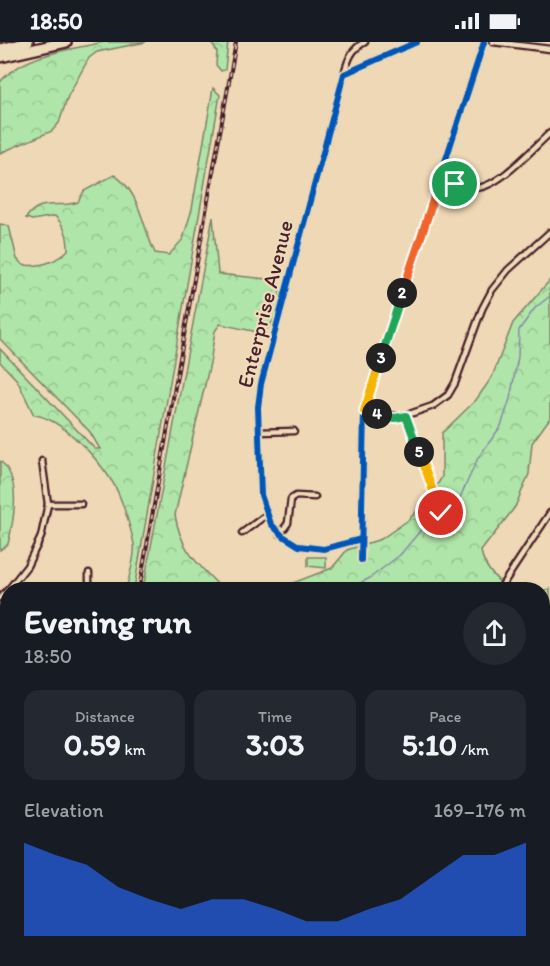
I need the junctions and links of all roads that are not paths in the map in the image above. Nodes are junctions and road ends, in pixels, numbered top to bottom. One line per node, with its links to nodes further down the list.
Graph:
1 (28, 42): 7 (highway)
2 (66, 42): 9 (highway)
3 (365, 42): 10 (street, Enterprise Avenue)
4 (417, 42): 10 (street)
5 (484, 42): 12 (street)
6 (493, 42): 8 (street)
7 (0, 49)
8 (550, 49)
9 (0, 57)
10 (344, 74): 17 (street, Enterprise Avenue)
11 (550, 134): 12 (street)
12 (440, 178): 14 (street)
13 (550, 232): 15 (street)
14 (364, 411): 15 (street); 27 (street)
15 (406, 416): 22 (street)
16 (294, 430): 17 (street)
17 (259, 432): 24 (street, Enterprise Avenue)
18 (42, 461): 20 (street)
19 (315, 497): 26 (street)
20 (48, 504): 21 (street); 30 (street)
21 (81, 504)
22 (441, 513)
23 (550, 513): 32 (street)
24 (266, 515): 25 (street); 26 (street, Enterprise Avenue)
25 (242, 533)
26 (280, 534): 27 (street, Enterprise Avenue)
27 (361, 539): 28 (street)
28 (361, 560)
29 (89, 573): 31 (street)
30 (14, 582)
31 (89, 582)
32 (504, 582)

